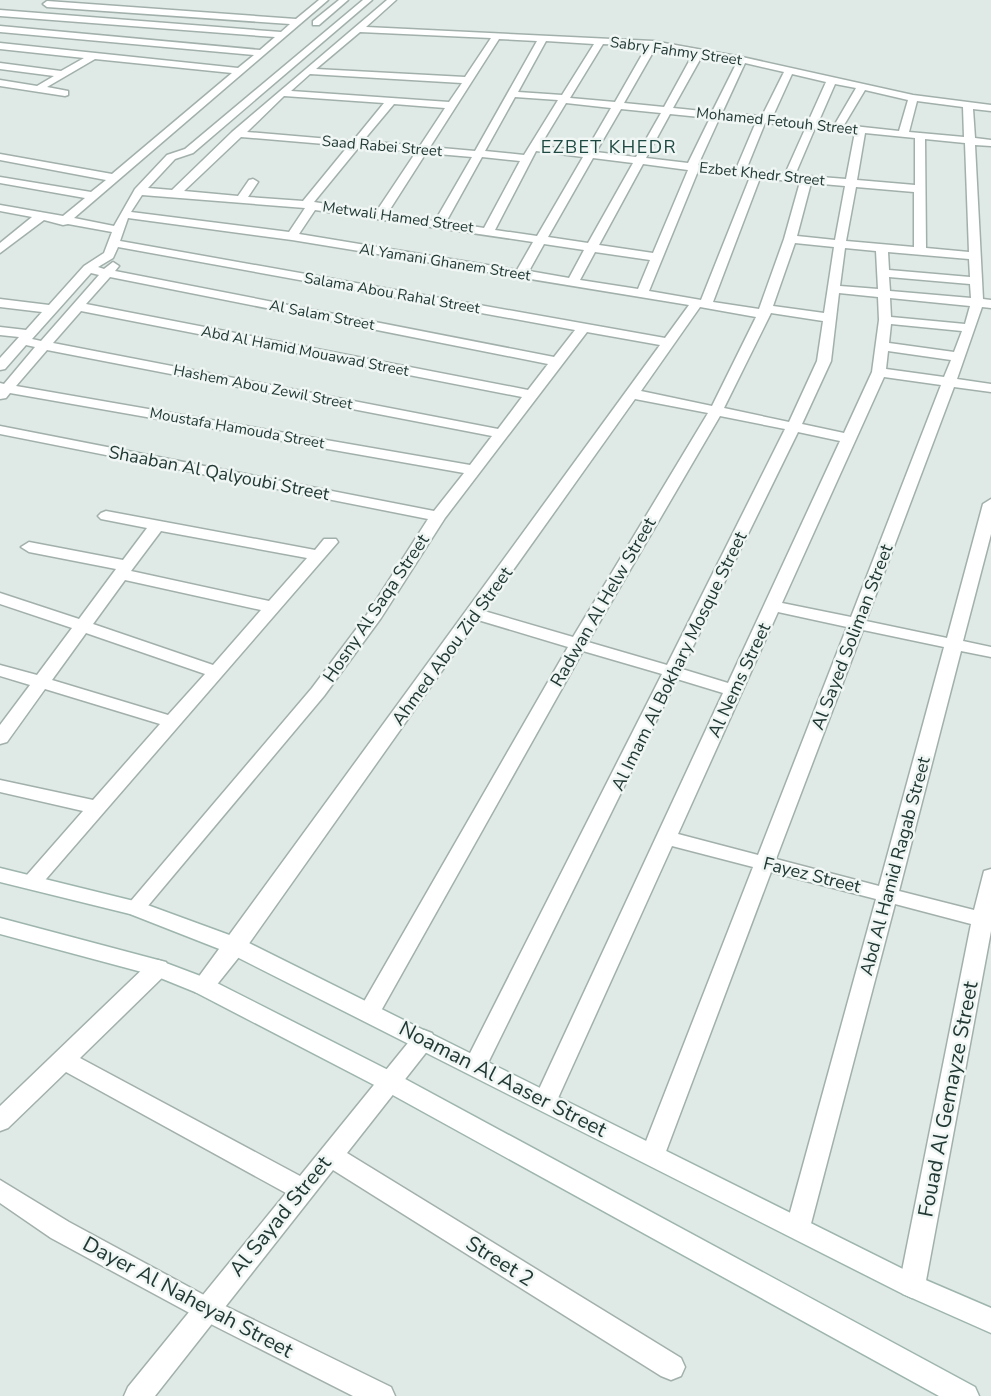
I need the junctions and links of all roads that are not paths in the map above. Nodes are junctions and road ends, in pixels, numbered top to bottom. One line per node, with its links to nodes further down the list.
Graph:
1 (59, 0): 7 (street)
2 (96, 0): 9 (street)
3 (324, 0): 5 (street); 9 (street)
4 (392, 0): 11 (street)
5 (343, 1): 6 (street); 12 (street)
6 (366, 2): 66 (street)
7 (47, 3): 8 (street); 9 (street)
8 (2, 15): 13 (street)
9 (302, 19): 13 (street)
10 (0, 29): 23 (street)
11 (357, 29): 14 (street, Sabry Fahmy Street); 29 (street)
12 (306, 32)
13 (283, 35): 23 (street)
14 (496, 37): 15 (street, Sabry Fahmy Street); 33 (street)
15 (543, 38): 16 (street, Sabry Fahmy Street); 41 (street)
16 (601, 40): 17 (street, Sabry Fahmy Street); 43 (street)
17 (653, 45): 21 (street, Sabry Fahmy Street); 45 (street)
18 (0, 46): 19 (street)
19 (12, 47): 20 (street); 22 (street)
20 (47, 51): 24 (street); 27 (street)
21 (699, 52): 25 (street, Sabry Fahmy Street); 49 (street)
22 (0, 53)
23 (261, 53): 28 (street)
24 (93, 56): 28 (street); 31 (street)
25 (742, 60): 30 (street, Sabry Fahmy Street); 50 (street)
26 (0, 66): 27 (street)
27 (14, 68): 31 (street); 32 (street)
28 (239, 71): 71 (street)
29 (308, 71): 33 (street); 40 (street)
30 (789, 71): 34 (street, Sabry Fahmy Street); 51 (street)
31 (63, 74): 38 (street)
32 (0, 75)
33 (466, 80): 46 (street)
34 (832, 80): 37 (street, Sabry Fahmy Street); 52 (street)
35 (0, 83): 38 (street)
36 (242, 84): 66 (street)
37 (862, 87): 42 (street, Sabry Fahmy Street); 53 (street)
38 (38, 89): 39 (street)
39 (65, 93)
40 (282, 93): 44 (street); 55 (street)
41 (512, 94): 43 (street, Mohamed Fetouh Street); 63 (street)
42 (914, 98): 47 (street, Sabry Fahmy Street); 56 (street)
43 (564, 99): 45 (street, Mohamed Fetouh Street); 62 (street)
44 (391, 101): 46 (street); 60 (street)
45 (619, 104): 49 (street, Mohamed Fetouh Street); 64 (street)
46 (449, 105): 61 (street)
47 (968, 105): 48 (street, Sabry Fahmy Street); 58 (street, Al Sayed Soliman Street)
48 (991, 108)
49 (666, 109): 50 (street, Mohamed Fetouh Street); 67 (street)
50 (717, 114): 51 (street, Mohamed Fetouh Street); 68 (street)
51 (764, 119): 52 (street, Mohamed Fetouh Street); 69 (street)
52 (810, 124): 53 (street, Mohamed Fetouh Street); 72 (street)
53 (838, 127): 54 (street, Mohamed Fetouh Street)
54 (861, 129): 56 (street, Mohamed Fetouh Street); 76 (street, Al Imam Al Bokhary Mosque Street)
55 (236, 134): 60 (street, Saad Rabei Street); 80 (street)
56 (903, 134): 57 (street, Mohamed Fetouh Street)
57 (920, 136): 58 (street, Mohamed Fetouh Street); 77 (street)
58 (969, 141): 59 (street, Mohamed Fetouh Street); 99 (street, Al Sayed Soliman Street)
59 (991, 143)
60 (356, 144): 61 (street, Saad Rabei Street); 82 (street)
61 (422, 149): 63 (street, Saad Rabei Street); 85 (street)
62 (530, 153): 63 (street, Saad Rabei Street); 64 (street, Ezbet Khedr Street); 89 (street)
63 (479, 154): 88 (street)
64 (590, 155): 67 (street, Ezbet Khedr Street); 91 (street)
65 (0, 157): 71 (street)
66 (171, 157): 78 (street)
67 (638, 161): 68 (street, Ezbet Khedr Street); 96 (street)
68 (693, 168): 69 (street, Ezbet Khedr Street); 100 (street)
69 (740, 173): 70 (street, Ezbet Khedr Street)
70 (756, 175): 72 (street, Ezbet Khedr Street); 111 (street, Ahmed Abou Zid Street)
71 (114, 178): 79 (street)
72 (788, 178): 73 (street, Ezbet Khedr Street)
73 (806, 179): 76 (street, Ezbet Khedr Street); 92 (street, Radwan Al Helw Street)
74 (0, 180): 79 (street, Metwali Hamed Street)
75 (254, 182): 81 (street)
76 (850, 183): 77 (street, Ezbet Khedr Street); 95 (street, Al Imam Al Bokhary Mosque Street)
77 (919, 189): 98 (street)
78 (130, 192): 79 (street, Metwali Hamed Street); 80 (street, Metwali Hamed Street); 84 (street)
79 (97, 193): 87 (street)
80 (175, 194): 81 (street, Metwali Hamed Street)
81 (241, 199): 82 (street, Metwali Hamed Street)
82 (310, 205): 85 (street, Metwali Hamed Street); 90 (street)
83 (0, 208): 86 (street, Salama Abou Rahal Street)
84 (124, 214): 90 (street, Al Yamani Ghanem Street); 93 (street)
85 (380, 215): 88 (street, Metwali Hamed Street)
86 (40, 217): 87 (street, Salama Abou Rahal Street); 94 (street)
87 (63, 222): 93 (street, Salama Abou Rahal Street)
88 (440, 223): 89 (street, Metwali Hamed Street)
89 (489, 230): 91 (street, Metwali Hamed Street)
90 (292, 236): 104 (street, Al Yamani Ghanem Street)
91 (542, 238): 96 (street, Metwali Hamed Street); 104 (street)
92 (789, 239): 95 (street); 115 (street, Radwan Al Helw Street)
93 (114, 243): 101 (street); 102 (street); 118 (street, Salama Abou Rahal Street)
94 (3, 244)
95 (840, 244): 97 (street); 107 (street, Al Imam Al Bokhary Mosque Street)
96 (591, 246): 100 (street, Metwali Hamed Street); 106 (street)
97 (882, 248): 98 (street); 103 (street, Al Nems Street)
98 (920, 251): 99 (street)
99 (974, 256): 105 (street, Al Sayed Soliman Street)
100 (656, 257): 108 (street)
101 (87, 268): 102 (street, Al Salam Street); 114 (street)
102 (109, 273): 113 (street); 127 (street, Al Salam Street)
103 (883, 273): 105 (street); 109 (street, Al Nems Street)
104 (521, 274): 106 (street, Al Yamani Ghanem Street)
105 (976, 281): 112 (street, Al Sayed Soliman Street)
106 (572, 283): 108 (street, Al Yamani Ghanem Street)
107 (834, 289): 109 (street); 116 (street, Al Imam Al Bokhary Mosque Street)
108 (642, 294): 111 (street, Al Yamani Ghanem Street)
109 (884, 294): 112 (street); 117 (street, Al Nems Street)
110 (0, 303): 114 (street)
111 (701, 304): 115 (street, Al Yamani Ghanem Street); 122 (street, Ahmed Abou Zid Street)
112 (984, 304): 119 (street, Al Sayed Soliman Street)
113 (80, 307): 123 (street); 133 (street, Abd Al Hamid Mouawad Street)
114 (52, 309): 121 (street)
115 (765, 312): 116 (street, Al Yamani Ghanem Street); 134 (street, Radwan Al Helw Street)
116 (830, 318): 135 (street, Al Imam Al Bokhary Mosque Street)
117 (885, 320): 119 (street); 124 (street, Al Nems Street)
118 (584, 327): 122 (street, Salama Abou Rahal Street); 127 (street, Hosny Al Saqa Street)
119 (970, 328): 125 (street, Al Sayed Soliman Street)
120 (0, 330): 121 (street, Hashem Abou Zewil Street)
121 (26, 337): 123 (street, Hashem Abou Zewil Street); 126 (street)
122 (670, 343): 132 (street, Ahmed Abou Zid Street)
123 (46, 345): 131 (street); 137 (street, Hashem Abou Zewil Street)
124 (883, 346): 125 (street); 128 (street, Al Nems Street)
125 (958, 357): 129 (street, Al Sayed Soliman Street)
126 (3, 359)
127 (557, 362): 133 (street, Hosny Al Saqa Street)
128 (879, 372): 129 (street); 138 (street, Al Nems Street)
129 (949, 382): 130 (street); 150 (street, Al Sayed Soliman Street)
130 (991, 388)
131 (2, 390): 139 (street, Moustafa Hamouda Street)
132 (633, 394): 134 (street); 149 (street, Ahmed Abou Zid Street)
133 (531, 395): 137 (street, Hosny Al Saqa Street)
134 (716, 411): 135 (street); 152 (street, Radwan Al Helw Street)
135 (795, 427): 138 (street); 157 (street, Al Imam Al Bokhary Mosque Street)
136 (0, 430): 142 (street, Shaaban Al Qalyoubi Street)
137 (503, 434): 139 (street, Hosny Al Saqa Street)
138 (849, 438): 147 (street, Al Nems Street)
139 (474, 470): 142 (street, Hosny Al Saqa Street)
140 (991, 504): 153 (street, Abd Al Hamid Ragab Street)
141 (106, 516): 143 (street)
142 (438, 516): 170 (street, Hosny Al Saqa Street)
143 (157, 525): 145 (street); 148 (street)
144 (29, 547): 145 (street)
145 (124, 570): 148 (street); 151 (street)
146 (2, 601): 151 (street)
147 (773, 606): 150 (street); 159 (street, Al Nems Street)
148 (272, 608): 156 (street)
149 (476, 614): 152 (street); 173 (street, Ahmed Abou Zid Street)
150 (857, 624): 153 (street); 165 (street, Al Sayed Soliman Street)
151 (83, 625): 156 (street); 158 (street)
152 (578, 644): 157 (street); 176 (street, Radwan Al Helw Street)
153 (954, 644): 154 (street); 169 (street, Abd Al Hamid Ragab Street)
154 (991, 652)
155 (0, 670): 158 (street)
156 (216, 672): 160 (street)
157 (674, 672): 159 (street); 179 (street, Al Imam Al Bokhary Mosque Street)
158 (42, 682): 160 (street); 161 (street)
159 (734, 690): 164 (street, Al Nems Street)
160 (172, 722): 163 (street)
161 (0, 738)
162 (0, 786): 163 (street)
163 (97, 808): 168 (street)
164 (668, 838): 165 (street, Fayez Street); 181 (street, Al Nems Street)
165 (766, 863): 169 (street, Fayez Street); 183 (street, Al Sayed Soliman Street)
166 (0, 875): 168 (street, Noaman Al Aaser Street)
167 (991, 876): 171 (street, Fouad Al Gemayze Street)
168 (33, 881): 170 (street, Noaman Al Aaser Street)
169 (887, 895): 171 (street, Fayez Street); 187 (street, Abd Al Hamid Ragab Street)
170 (135, 908): 173 (street, Noaman Al Aaser Street)
171 (987, 920): 188 (street, Fouad Al Gemayze Street)
172 (0, 926): 174 (street)
173 (235, 946): 175 (street, Ahmed Abou Zid Street); 176 (street, Noaman Al Aaser Street)
174 (158, 968): 175 (street); 178 (street)
175 (203, 986): 180 (street)
176 (369, 1012): 177 (street, Noaman Al Aaser Street)
177 (424, 1039): 179 (street, Noaman Al Aaser Street); 180 (street, Al Sayad Street)
178 (64, 1060): 182 (street); 185 (street)
179 (476, 1065): 181 (street, Noaman Al Aaser Street)
180 (388, 1081): 184 (street, Al Sayad Street); 194 (street)
181 (546, 1100): 183 (street, Noaman Al Aaser Street)
182 (0, 1121)
183 (653, 1154): 187 (street, Noaman Al Aaser Street)
184 (328, 1155): 185 (street, Al Sayad Street); 191 (street, Street 2)
185 (302, 1189): 189 (street, Al Sayad Street)
186 (0, 1190): 189 (street, Dayer Al Naheyah Street)
187 (799, 1227): 188 (street, Noaman Al Aaser Street)
188 (912, 1286): 190 (street, Noaman Al Aaser Street)
189 (206, 1309): 192 (street, Al Sayad Street); 193 (street, Dayer Al Naheyah Street)
190 (991, 1321)
191 (670, 1367)
192 (138, 1396)
193 (381, 1396)
194 (965, 1396)

